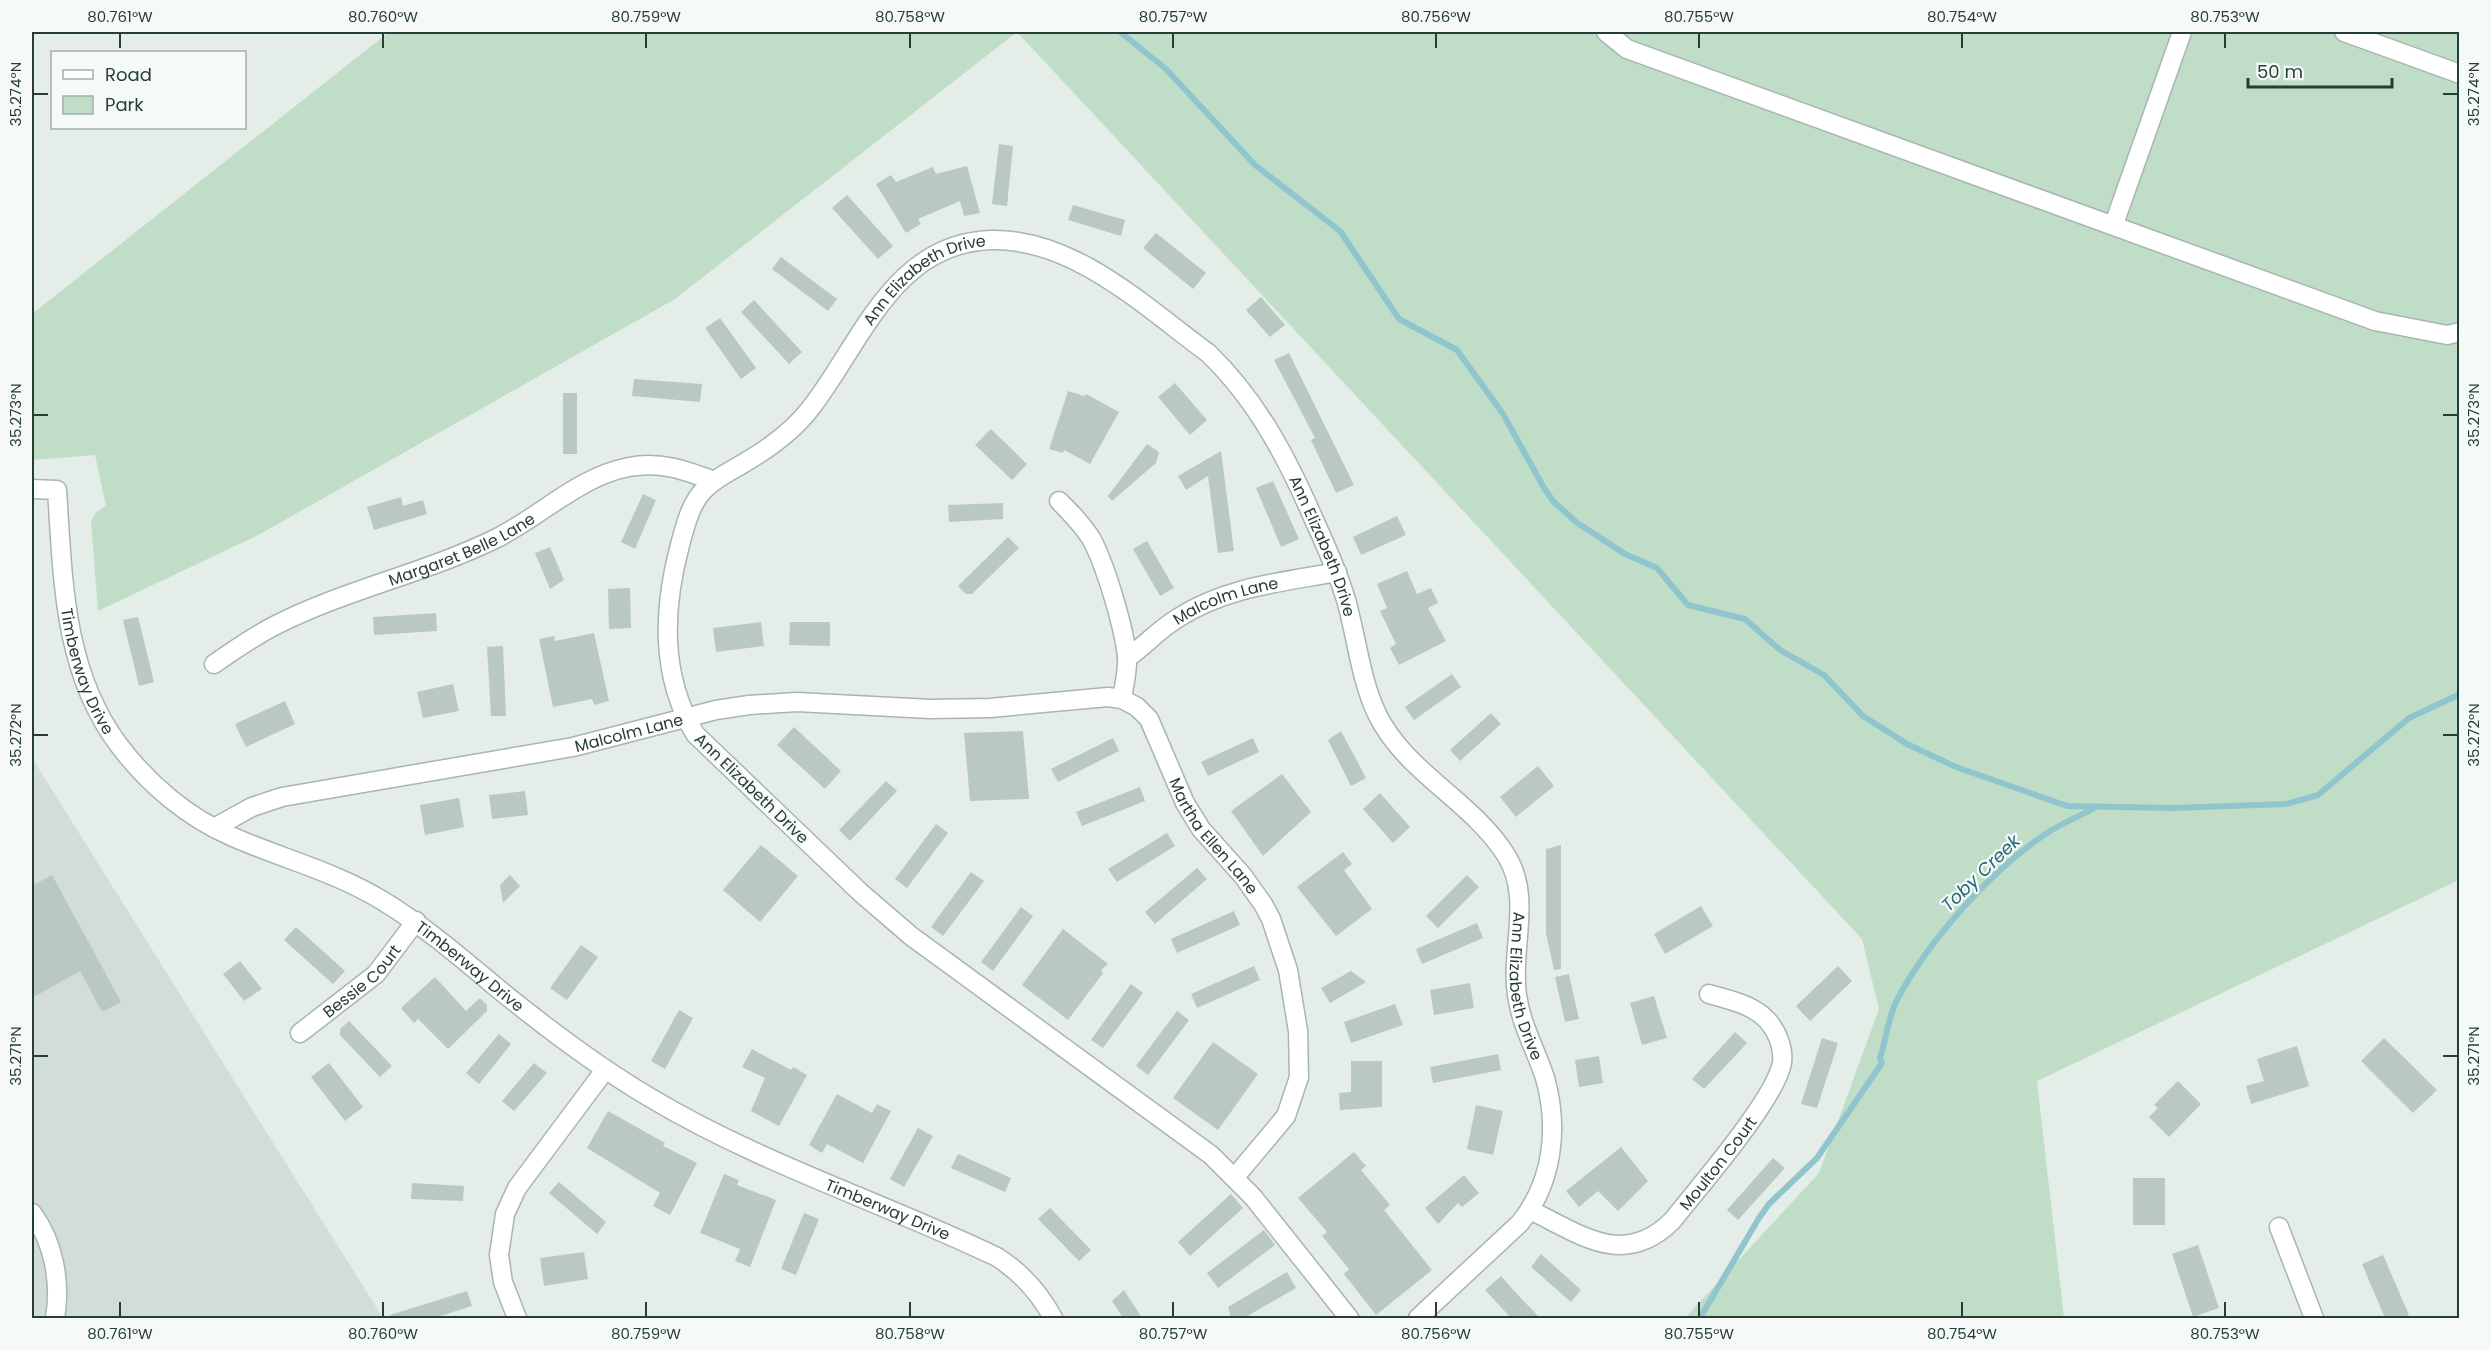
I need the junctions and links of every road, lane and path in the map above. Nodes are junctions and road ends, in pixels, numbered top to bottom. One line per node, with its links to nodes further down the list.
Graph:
1 (1606, 32): 5 (street)
2 (2182, 32): 5 (street)
3 (2344, 32): 4 (street)
4 (2460, 74)
5 (2114, 224): 6 (street)
6 (2460, 332)
7 (714, 481): 10 (street, Ann Elizabeth Drive); 12 (street, Margaret Belle Lane); 14 (street, Ann Elizabeth Drive)
8 (32, 489): 15 (street, Timberway Drive)
9 (1059, 501): 11 (street)
10 (1337, 572): 11 (street, Malcolm Lane); 21 (street, Ann Elizabeth Drive)
11 (1127, 658): 13 (street)
12 (214, 664)
13 (1122, 699): 14 (street, Malcolm Lane); 20 (street, Martha Ellen Lane)
14 (686, 718): 15 (street, Malcolm Lane); 20 (street, Ann Elizabeth Drive)
15 (214, 828): 16 (street, Timberway Drive)
16 (416, 921): 18 (street, Bessie Court); 19 (street, Timberway Drive)
17 (1709, 994): 21 (street, Moulton Court)
18 (300, 1033)
19 (605, 1070): 25 (street); 26 (street, Timberway Drive)
20 (1235, 1177): 27 (street, Ann Elizabeth Drive)
21 (1530, 1210): 28 (street, Ann Elizabeth Drive)
22 (32, 1213): 24 (street)
23 (2279, 1227): 29 (street)
24 (55, 1318)
25 (517, 1318)
26 (1053, 1318)
27 (1349, 1318)
28 (1418, 1318)
29 (2314, 1318)

